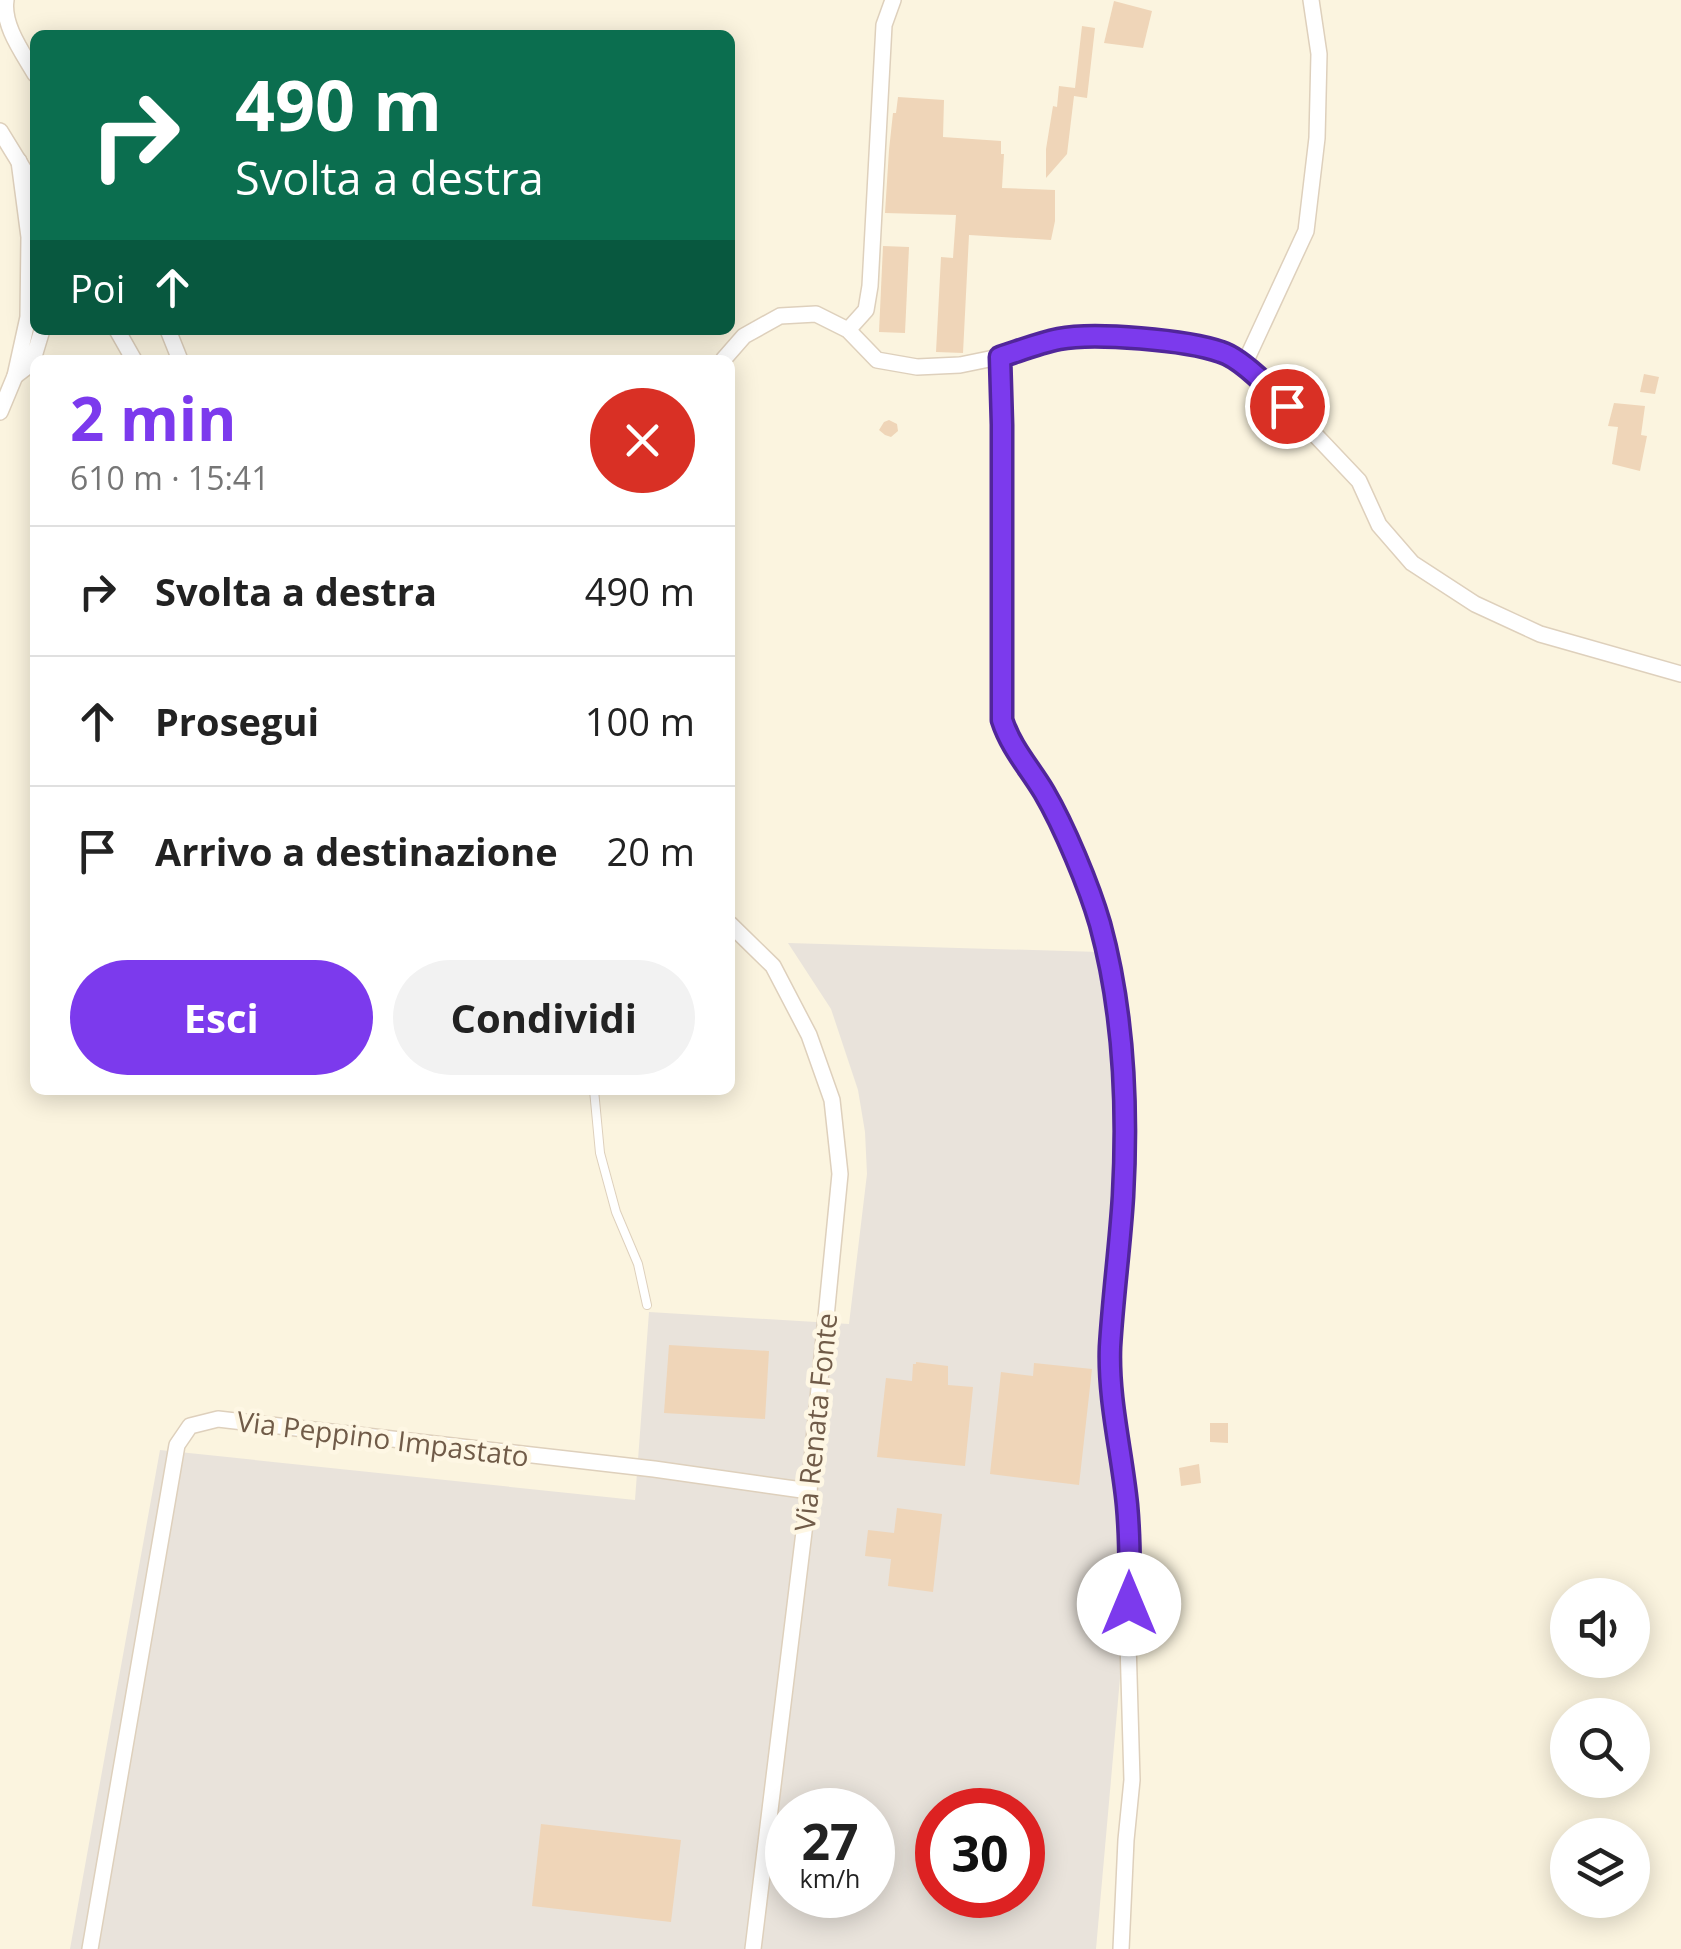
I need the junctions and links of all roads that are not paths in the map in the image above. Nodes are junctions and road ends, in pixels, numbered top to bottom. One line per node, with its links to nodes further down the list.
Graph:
1 (6, 0): 4 (street)
2 (892, 0): 10 (street)
3 (1312, 0): 14 (street)
4 (30, 65)
5 (0, 130): 6 (street)
6 (19, 161): 7 (street); 8 (street)
7 (30, 180)
8 (30, 228)
9 (30, 278): 15 (street)
10 (848, 330): 11 (street); 12 (street)
11 (727, 355)
12 (1000, 357): 14 (street); 24 (street)
13 (30, 365): 15 (street)
14 (1243, 366): 17 (street)
15 (16, 376): 16 (street)
16 (0, 412)
17 (1681, 674)
18 (735, 929): 21 (street, Via Renata Fonte)
19 (594, 1095): 20 (lane)
20 (646, 1305)
21 (808, 1490): 22 (street, Via Peppino Impastato); 23 (street, Via Renata Fonte)
22 (90, 1949)
23 (753, 1949)
24 (1120, 1949)

